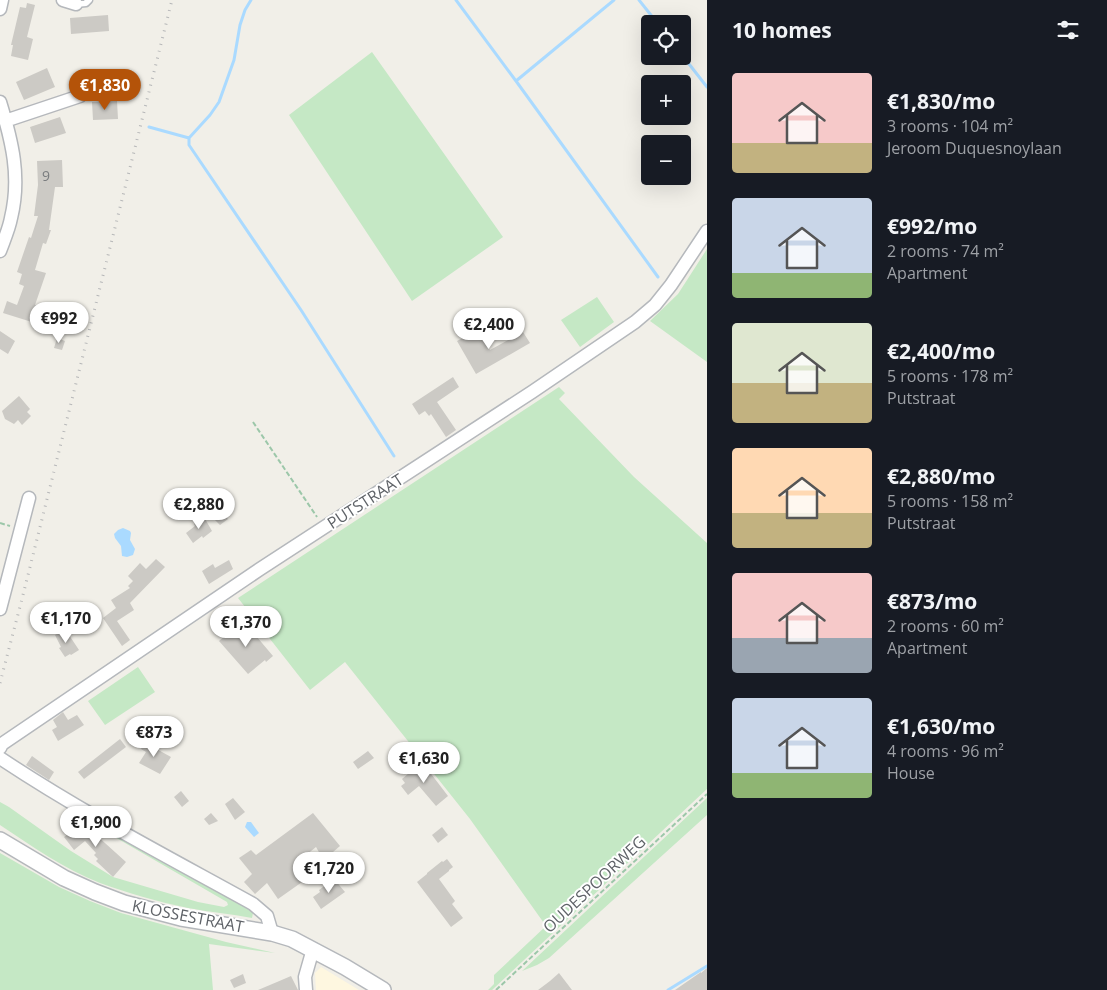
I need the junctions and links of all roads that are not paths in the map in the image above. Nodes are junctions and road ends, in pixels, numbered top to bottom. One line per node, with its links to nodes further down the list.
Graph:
1 (2, 0): 5 (street)
2 (63, 0): 4 (street)
3 (89, 0): 4 (lane)
4 (76, 4)
5 (0, 9)
6 (80, 96): 8 (street)
7 (0, 102): 8 (street)
8 (6, 120): 10 (street)
9 (707, 231): 13 (street, PUTSTRAAT)
10 (0, 251)
11 (29, 498): 12 (street)
12 (0, 609)
13 (0, 748)
14 (0, 758): 16 (street)
15 (0, 840): 16 (street, KLOSSESTRAAT)
16 (272, 933): 17 (street, KLOSSESTRAAT)
17 (313, 949): 18 (street); 19 (street, KLOSSESTRAAT)
18 (306, 990)
19 (383, 990)

